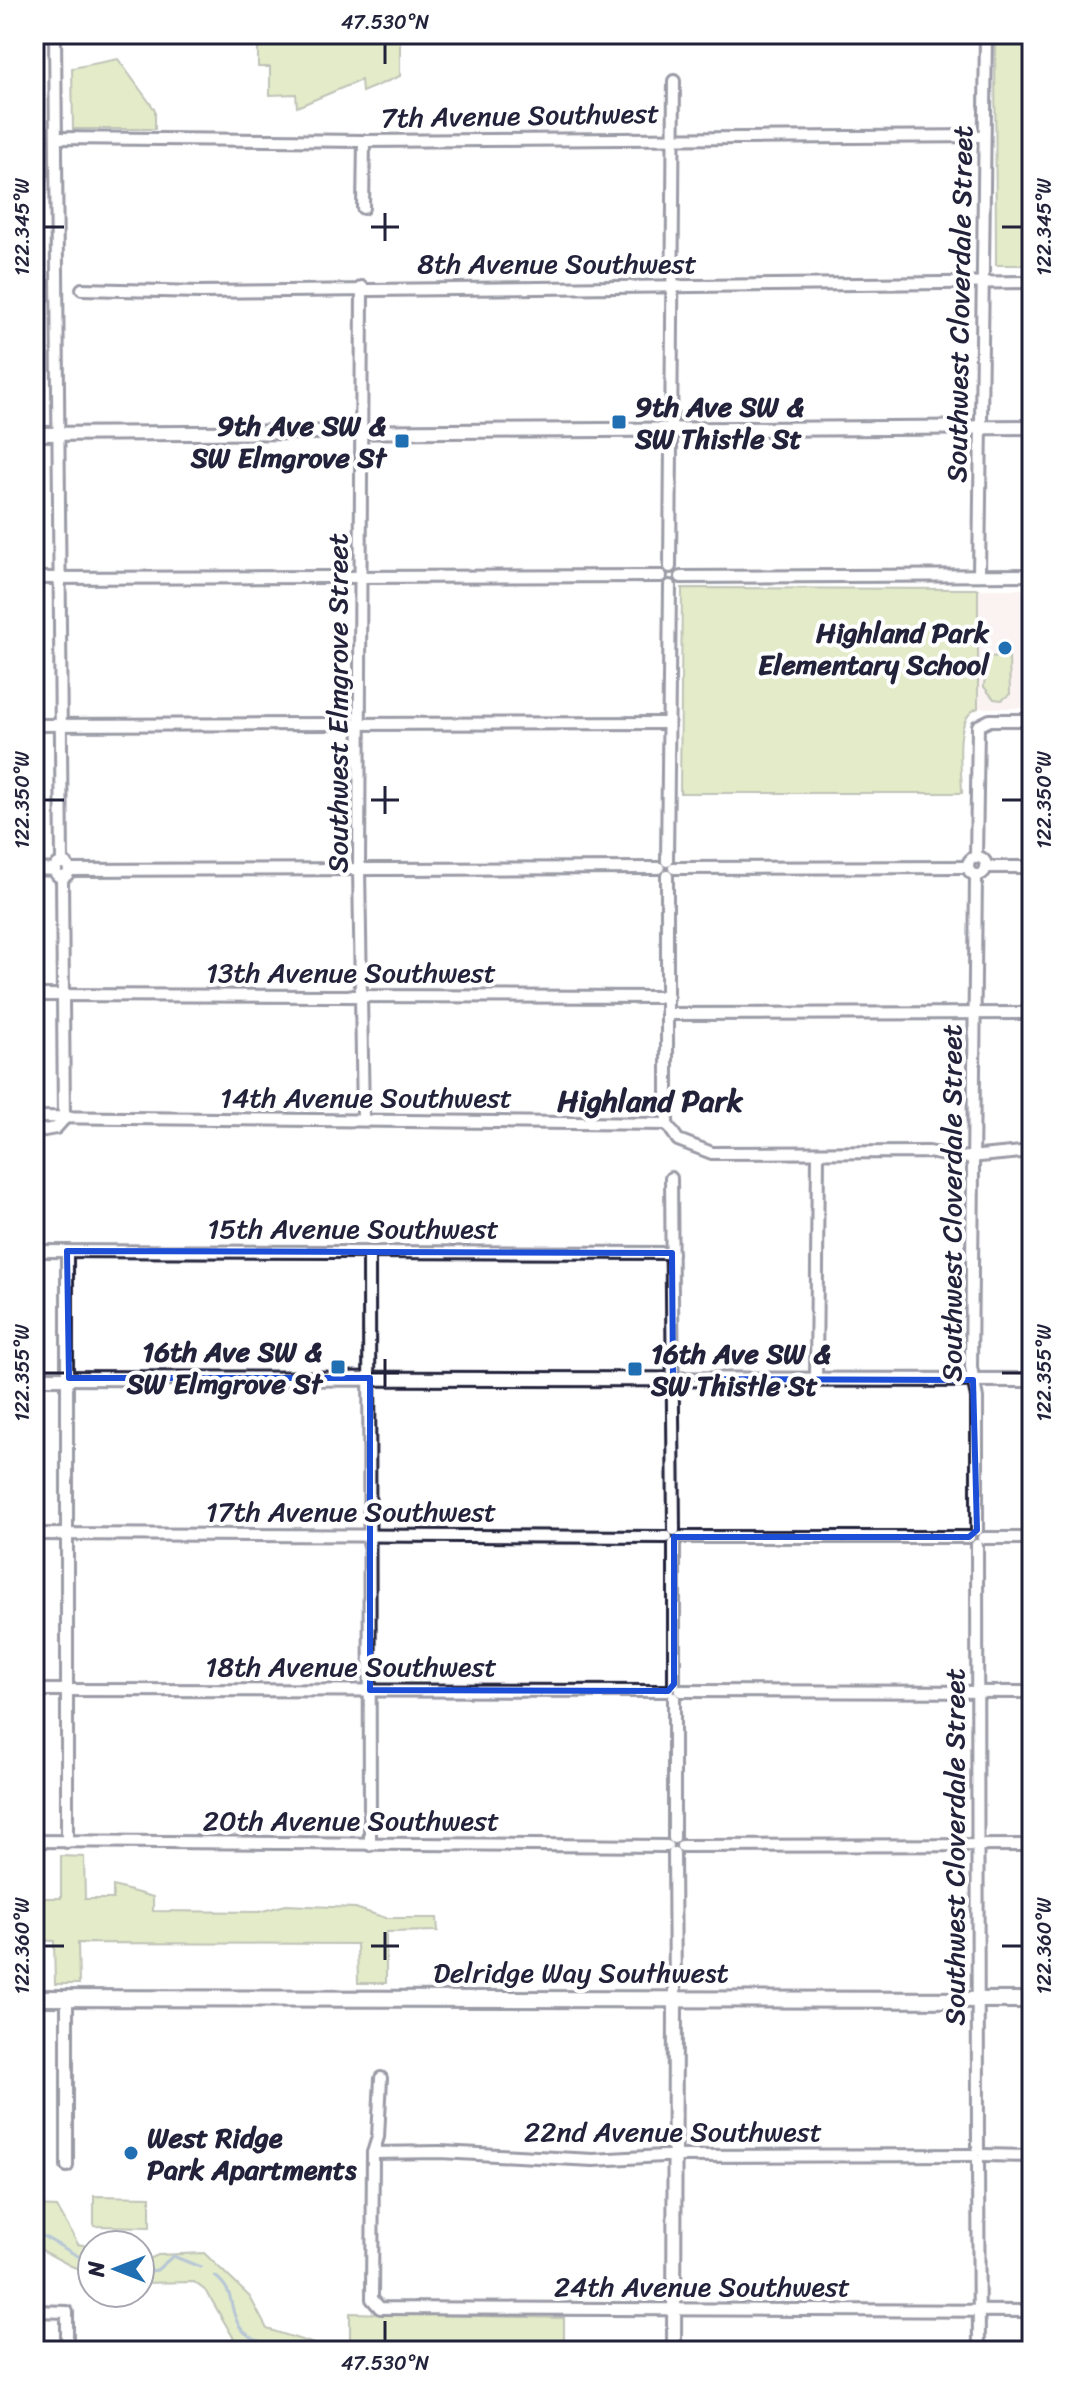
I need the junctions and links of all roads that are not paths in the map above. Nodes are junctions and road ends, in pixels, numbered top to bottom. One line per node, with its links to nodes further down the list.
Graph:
1 (55, 34): 6 (street)
2 (986, 34): 4 (street, Southwest Cloverdale Street)
3 (674, 81): 5 (street)
4 (984, 136): 5 (street, 7th Avenue Southwest); 10 (street, Southwest Cloverdale Street)
5 (675, 137): 7 (street, 7th Avenue Southwest); 11 (street)
6 (56, 138): 7 (street, 7th Avenue Southwest); 19 (street)
7 (364, 141): 8 (street)
8 (363, 208)
9 (1032, 282): 10 (street, 8th Avenue Southwest)
10 (983, 285): 11 (street, 8th Avenue Southwest); 14 (street, Southwest Cloverdale Street)
11 (672, 286): 12 (street, 8th Avenue Southwest); 16 (street)
12 (362, 287): 13 (street, 8th Avenue Southwest); 17 (street, Southwest Elmgrove Street)
13 (82, 289)
14 (981, 427): 15 (street); 16 (street); 21 (street, Southwest Cloverdale Street)
15 (1032, 427)
16 (672, 429): 17 (street); 20 (street)
17 (363, 430): 19 (street); 24 (street, Southwest Elmgrove Street)
18 (34, 434): 19 (street)
19 (57, 434): 27 (street)
20 (670, 567): 23 (street); 25 (street)
21 (979, 575): 22 (street); 25 (street)
22 (1032, 575)
23 (661, 576): 24 (street); 28 (street)
24 (361, 577): 27 (street); 30 (street, Southwest Elmgrove Street)
25 (681, 577): 28 (street)
26 (34, 578): 27 (street)
27 (59, 579): 33 (street)
28 (670, 586): 31 (street)
29 (1032, 720): 34 (street, Southwest Cloverdale Street)
30 (360, 723): 31 (street); 33 (street); 36 (street, Southwest Elmgrove Street)
31 (668, 723): 37 (street)
32 (34, 725): 33 (street)
33 (60, 725): 39 (street)
34 (973, 867): 35 (street); 37 (street); 44 (street, Southwest Cloverdale Street)
35 (1032, 867)
36 (359, 868): 37 (street); 39 (street); 42 (street, Southwest Elmgrove Street)
37 (667, 868): 43 (street)
38 (34, 869): 39 (street)
39 (62, 870): 41 (street)
40 (34, 995): 41 (street, 13th Avenue Southwest)
41 (63, 996): 42 (street, 13th Avenue Southwest); 48 (street)
42 (362, 997): 43 (street, 13th Avenue Southwest); 49 (street, Southwest Elmgrove Street)
43 (668, 997): 46 (street)
44 (974, 1013): 45 (street); 46 (street); 54 (street, Southwest Cloverdale Street)
45 (1032, 1013)
46 (668, 1014): 50 (street)
47 (34, 1117): 48 (street, 14th Avenue Southwest)
48 (64, 1119): 49 (street, 14th Avenue Southwest); 51 (street, 14th Avenue Southwest)
49 (363, 1120): 50 (street, 14th Avenue Southwest)
50 (667, 1124): 53 (street)
51 (34, 1132)
52 (1032, 1151): 54 (street)
53 (818, 1155): 54 (street); 64 (street)
54 (973, 1158): 65 (street, Southwest Cloverdale Street)
55 (671, 1178): 59 (street)
56 (34, 1251): 57 (street, 15th Avenue Southwest)
57 (67, 1251): 58 (street, 15th Avenue Southwest); 61 (street)
58 (369, 1252): 59 (street, 15th Avenue Southwest); 62 (street)
59 (672, 1253): 63 (street)
60 (34, 1378): 61 (street)
61 (69, 1378): 62 (street); 68 (street)
62 (370, 1378): 63 (street); 69 (street)
63 (673, 1379): 64 (street); 70 (street)
64 (816, 1379): 65 (street)
65 (973, 1380): 66 (street); 71 (street, Southwest Cloverdale Street)
66 (1032, 1380)
67 (34, 1534): 68 (street, 17th Avenue Southwest)
68 (68, 1534): 69 (street, 17th Avenue Southwest); 74 (street)
69 (370, 1535): 70 (street, 17th Avenue Southwest); 75 (street)
70 (674, 1537): 71 (street, 17th Avenue Southwest); 76 (street)
71 (977, 1538): 72 (street, 17th Avenue Southwest); 77 (street, Southwest Cloverdale Street)
72 (1032, 1538)
73 (34, 1690): 74 (street, 18th Avenue Southwest)
74 (68, 1690): 75 (street, 18th Avenue Southwest); 80 (street)
75 (370, 1690): 76 (street, 18th Avenue Southwest); 81 (street)
76 (674, 1691): 77 (street, 18th Avenue Southwest); 84 (street)
77 (978, 1692): 78 (street, 18th Avenue Southwest); 82 (street, Southwest Cloverdale Street)
78 (1032, 1692)
79 (34, 1841): 80 (street, 20th Avenue Southwest)
80 (67, 1842): 81 (street, 20th Avenue Southwest)
81 (370, 1845): 84 (street, 20th Avenue Southwest)
82 (978, 1845): 83 (street, 20th Avenue Southwest); 84 (street, 20th Avenue Southwest); 88 (street, Southwest Cloverdale Street)
83 (1032, 1845)
84 (674, 1846): 87 (street)
85 (34, 1998): 86 (main road, Delridge Way Southwest)
86 (67, 1998): 87 (main road, Delridge Way Southwest); 95 (street)
87 (675, 1998): 88 (main road, Delridge Way Southwest); 93 (street)
88 (978, 2000): 89 (main road, Delridge Way Southwest); 92 (street, Southwest Cloverdale Street)
89 (1032, 2000)
90 (381, 2078): 91 (street)
91 (373, 2153): 93 (street, 22nd Avenue Southwest); 97 (street, 24th Avenue Southwest)
92 (978, 2155): 93 (street, 22nd Avenue Southwest); 94 (street, 22nd Avenue Southwest); 98 (street, Southwest Cloverdale Street)
93 (674, 2156): 97 (street)
94 (1032, 2156)
95 (67, 2166)
96 (34, 2311): 100 (street)
97 (674, 2311): 98 (street, 24th Avenue Southwest); 101 (street)
98 (979, 2311): 99 (street, 24th Avenue Southwest); 102 (street, Southwest Cloverdale Street)
99 (1032, 2311)
100 (67, 2351)
101 (674, 2351)
102 (979, 2351)

